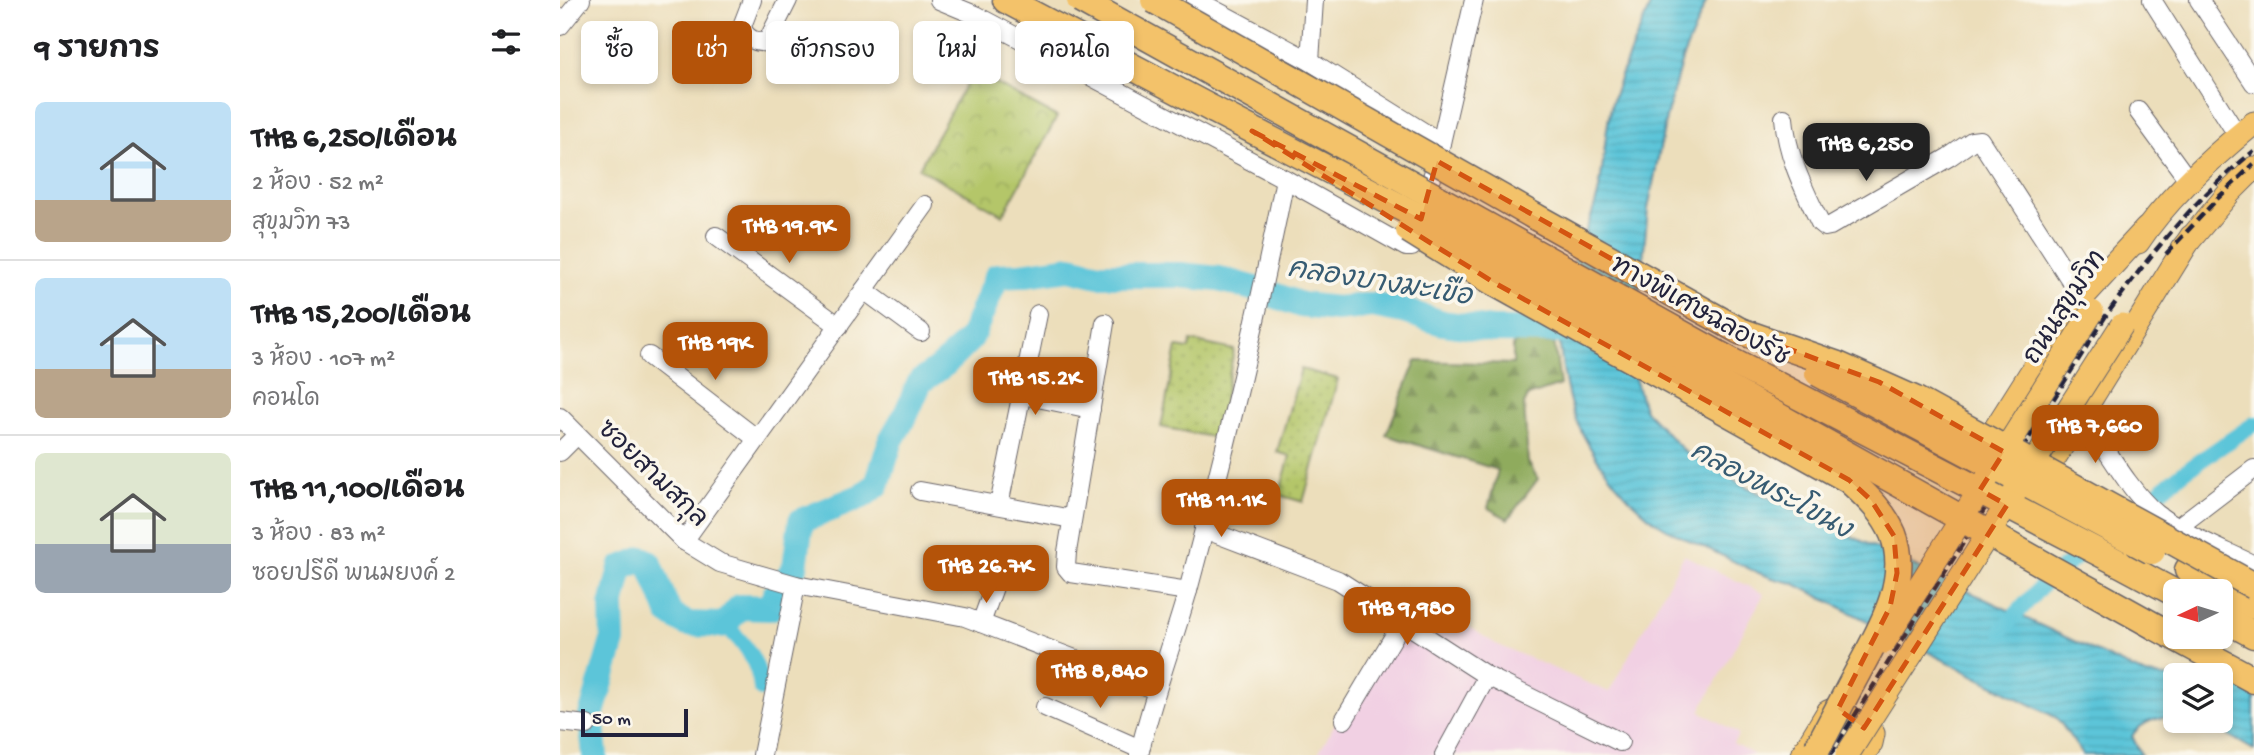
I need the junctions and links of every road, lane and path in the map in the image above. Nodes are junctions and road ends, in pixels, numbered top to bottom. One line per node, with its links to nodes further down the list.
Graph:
1 (580, 0): 13 (street)
2 (752, 0): 3 (street)
3 (788, 0)
4 (939, 0): 22 (street)
5 (1006, 0): 19 (highway, bridge)
6 (1080, 0): 54 (highway, ทางพิเศษฉลองรัช, bridge)
7 (1154, 0): 32 (highway, ทางพิเศษฉลองรัช, bridge)
8 (1196, 0): 14 (street)
9 (1314, 0): 14 (street)
10 (1474, 0): 20 (street)
11 (2152, 0): 18 (street)
12 (2199, 0): 15 (street)
13 (560, 26)
14 (1310, 61): 20 (street)
15 (2254, 83)
16 (2138, 111): 23 (street)
17 (1784, 118): 28 (street)
18 (2246, 129): 23 (main road, ถนนสุขุมวิท)
19 (1252, 131): 62 (highway, bridge); 70 (highway, bridge)
20 (1441, 143): 22 (street)
21 (2254, 168): 26 (main road)
22 (1285, 179): 48 (street)
23 (2189, 181): 28 (main road, ถนนสุขุมวิท)
24 (925, 205): 27 (street)
25 (716, 236): 31 (street)
26 (2191, 237): 38 (main road); 73 (main road, bridge)
27 (864, 290): 31 (street); 33 (street)
28 (2087, 305): 38 (main road); 70 (main road, ถนนสุขุมวิท, bridge)
29 (1038, 314): 36 (street)
30 (1105, 323): 37 (street)
31 (839, 326): 41 (street)
32 (1740, 331): 53 (highway, bridge); 56 (highway, ทางพิเศษฉลองรัช, bridge)
33 (921, 332)
34 (649, 356): 41 (street)
35 (985, 387): 36 (street)
36 (1021, 395): 37 (street); 45 (street)
37 (1091, 409): 46 (street)
38 (2082, 414): 47 (street)
39 (560, 417): 40 (street, ซอยสามสกุล)
40 (577, 435): 42 (street); 49 (street, ซอยสามสกุล)
41 (757, 439): 49 (street)
42 (560, 452)
43 (2254, 469): 47 (street)
44 (920, 491): 45 (street)
45 (999, 506): 46 (street)
46 (1072, 519): 55 (street)
47 (2178, 527): 51 (street)
48 (1204, 529): 55 (street); 57 (street)
49 (684, 541): 52 (street, ซอยสามสกุล)
50 (1005, 557): 58 (street)
51 (2254, 565)
52 (787, 583): 58 (street, ซอยสามสกุล); 71 (street)
53 (2254, 586)
54 (2163, 587)
55 (1188, 591): 63 (street)
56 (2254, 606)
57 (1403, 621): 61 (street); 65 (street)
58 (981, 623): 63 (street, ซอยสามสกุล)
59 (2233, 624): 60 (highway)
60 (2254, 635)
61 (1486, 676): 68 (street); 72 (street)
62 (2254, 680)
63 (1156, 690): 69 (street)
64 (1045, 708): 69 (street)
65 (1344, 720)
66 (560, 722): 67 (street)
67 (587, 725)
68 (1620, 742)
69 (1139, 752)
70 (1811, 753): 74 (main road)
71 (762, 755)
72 (1444, 755)
73 (1847, 755)
74 (1863, 755)

